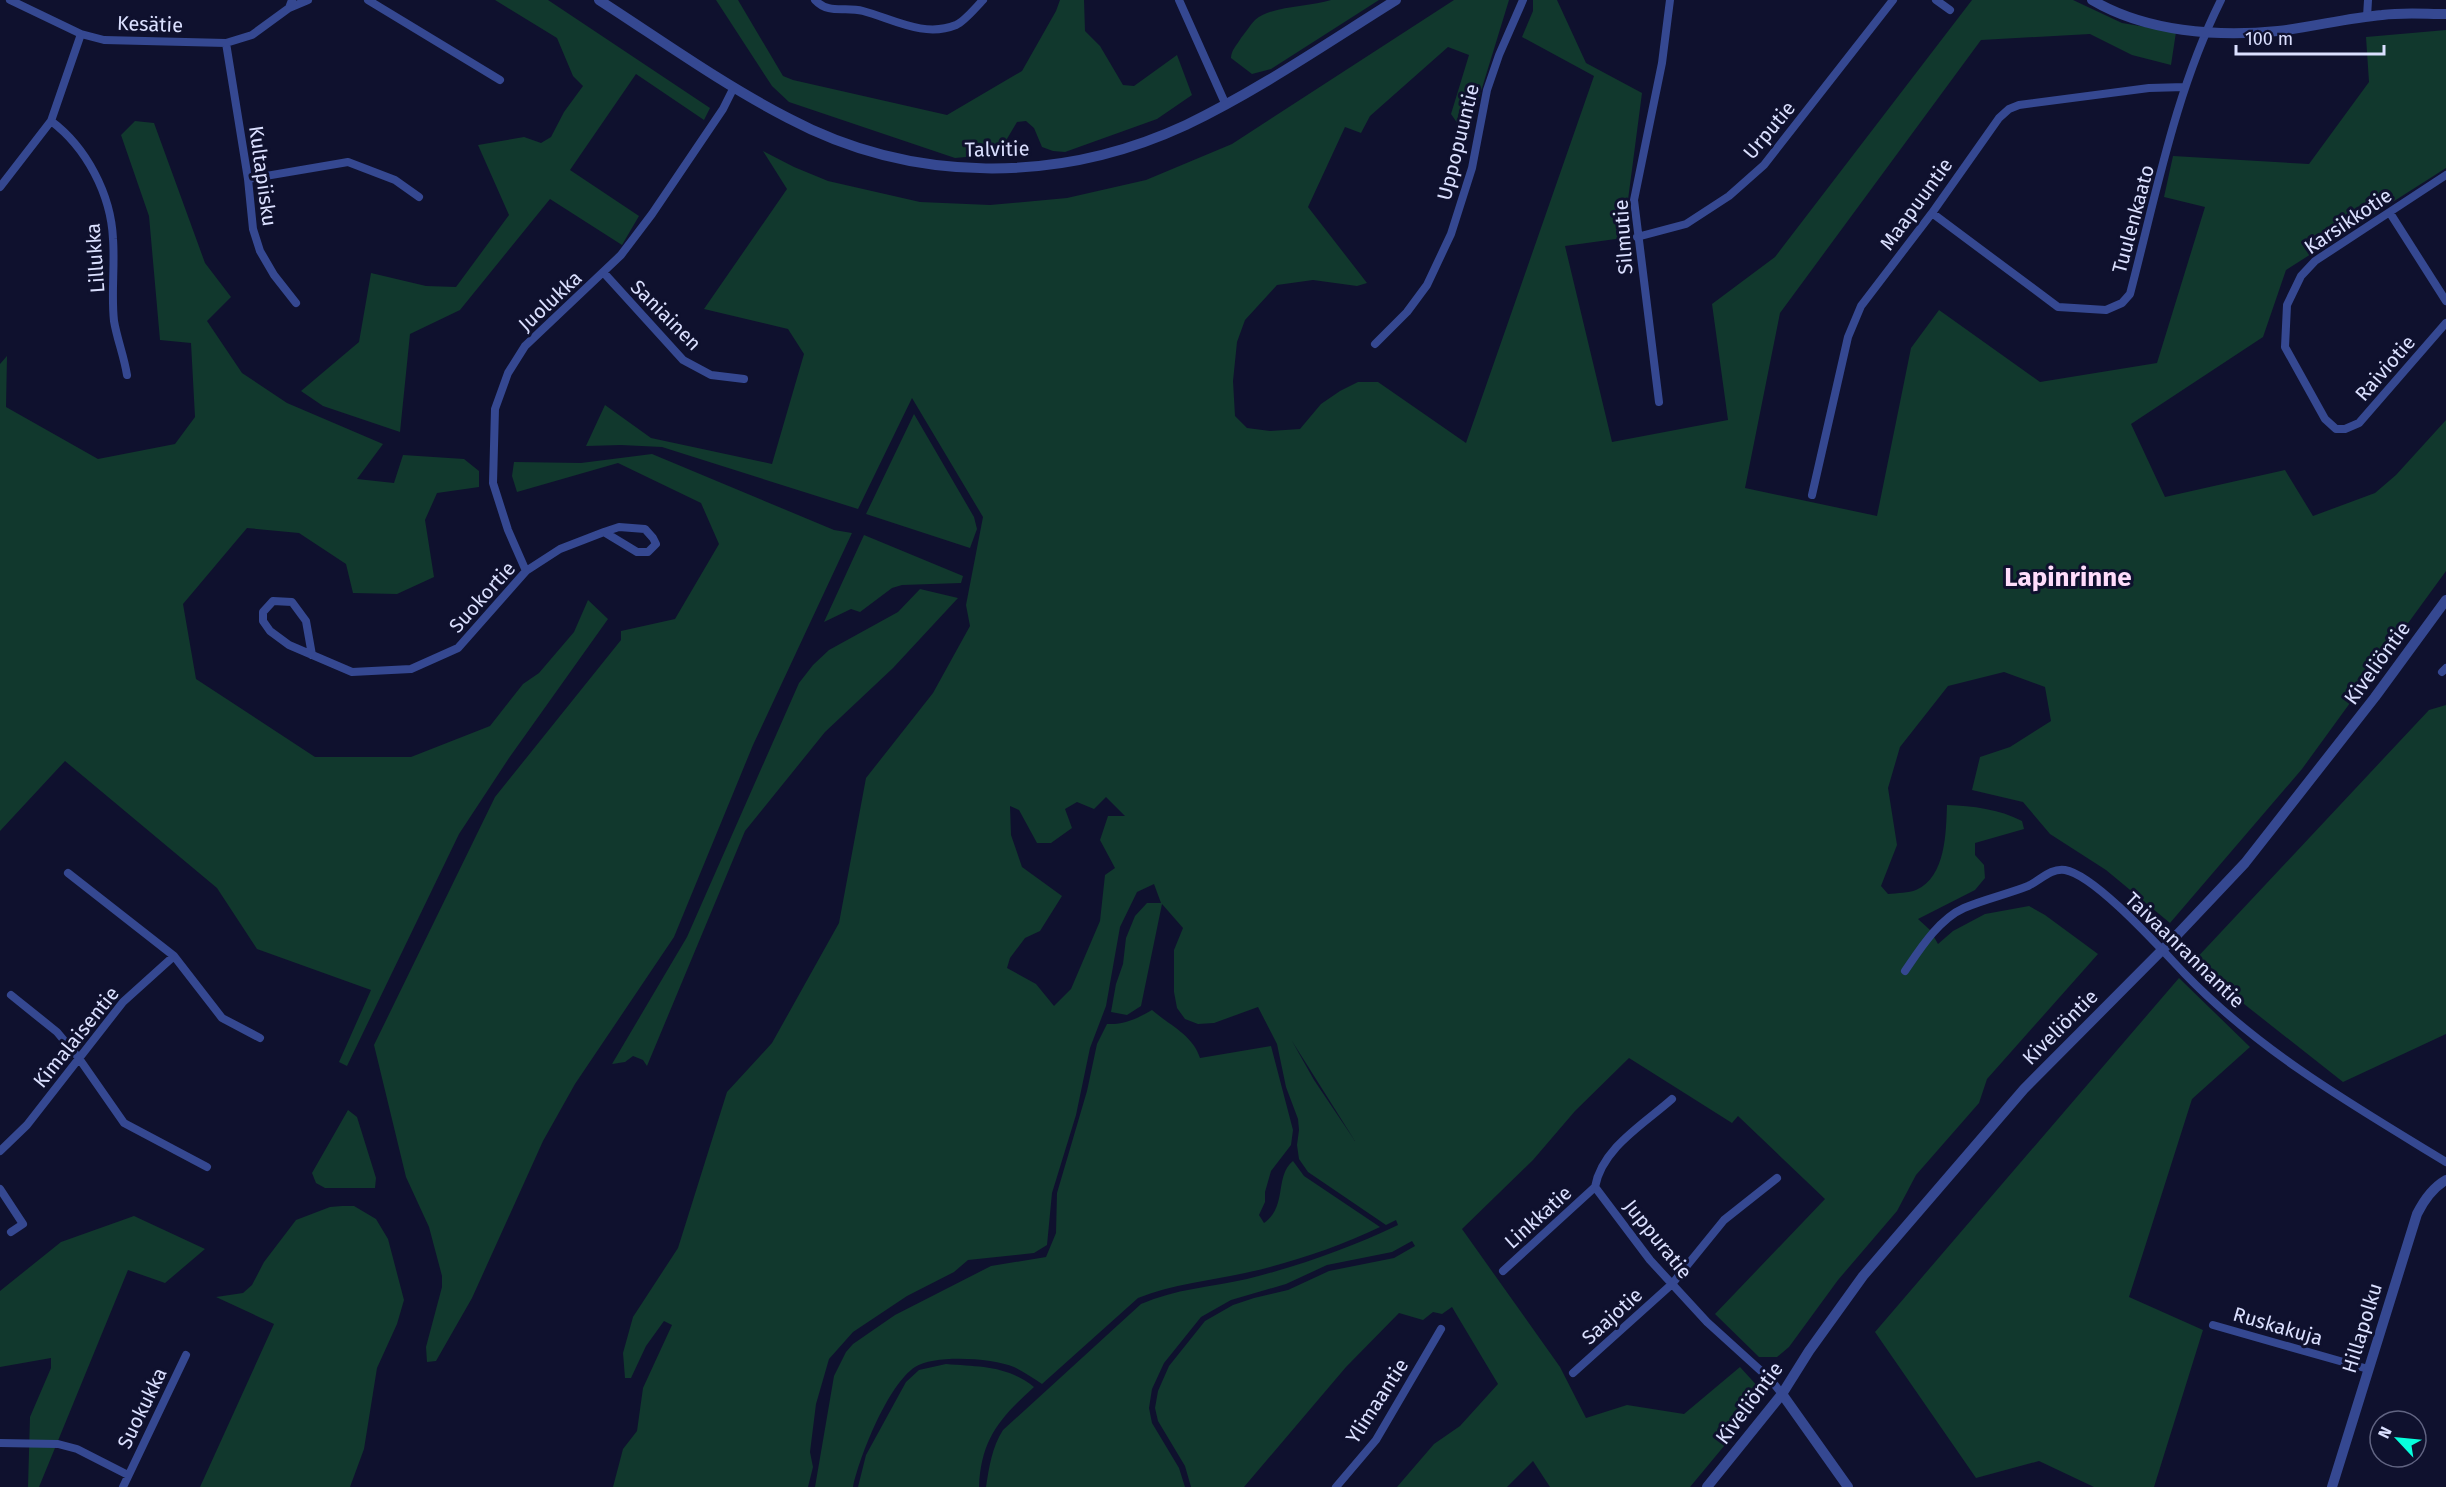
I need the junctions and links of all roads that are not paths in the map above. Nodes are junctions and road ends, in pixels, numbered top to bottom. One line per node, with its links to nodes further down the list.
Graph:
1 (10, 0): 21 (street, Kesätie)
2 (308, 0): 16 (street, Kesätie)
3 (368, 0): 23 (street)
4 (600, 0): 24 (street, Talvitie)
5 (815, 0): 6 (street)
6 (983, 0)
7 (1179, 0): 26 (street)
8 (1396, 0): 26 (street, Talvitie)
9 (1524, 0): 39 (street, Uppopuuntie)
10 (1670, 0): 34 (street, Silmutie)
11 (1893, 0): 34 (street, Urputie)
12 (1936, 0): 17 (street)
13 (2092, 0): 20 (street)
14 (2221, 0): 20 (street, Tuulenkaato)
15 (2368, 0): 19 (street)
16 (290, 4): 22 (street, Kesätie)
17 (1950, 10)
18 (2446, 14): 19 (street)
19 (2367, 17): 20 (street)
20 (2207, 32): 25 (street, Tuulenkaato)
21 (81, 34): 22 (street, Kesätie); 27 (street)
22 (226, 43): 29 (street, Kultapiisku)
23 (500, 80)
24 (734, 87): 26 (street, Talvitie); 35 (street, Juolukka)
25 (2185, 87): 32 (street, Maapuuntie); 32 (street, Tuulenkaato)
26 (1225, 103)
27 (51, 121): 30 (street); 40 (street, Lillukka)
28 (2446, 174): 33 (street, Karsikkotie)
29 (248, 179): 31 (street); 37 (street, Kultapiisku)
30 (0, 187)
31 (419, 197)
32 (1932, 213): 44 (street, Maapuuntie)
33 (2390, 213): 36 (street); 43 (street, Karsikkotie)
34 (1637, 237): 42 (street, Silmutie)
35 (604, 273): 41 (street, Saniainen); 46 (street, Juolukka)
36 (2446, 301)
37 (296, 303)
38 (2446, 323): 43 (street, Raiviotie)
39 (1376, 344)
40 (127, 375)
41 (744, 379)
42 (1659, 402)
43 (2345, 429)
44 (1812, 495)
45 (604, 532): 45 (street, Suokortie); 46 (street, Suokortie)
46 (526, 571): 48 (street, Suokortie)
47 (2446, 600): 50 (street, Kiveliöntie)
48 (312, 655): 48 (street, Suokortie)
49 (68, 873): 51 (street)
50 (2162, 950): 52 (street, Taivaanrannantie); 58 (street, Taivaanrannantie); 72 (street, Kiveliöntie)
51 (174, 956): 54 (street); 55 (street, Kimalaisentie)
52 (1905, 970)
53 (11, 995): 55 (street)
54 (260, 1038)
55 (78, 1057): 57 (street, Kimalaisentie); 59 (street)
56 (1672, 1099): 62 (street)
57 (0, 1152)
58 (2446, 1162)
59 (207, 1167)
60 (1777, 1178): 66 (street, Saajotie)
61 (2442, 1182): 70 (street, Hillapolku)
62 (1595, 1187): 65 (street, Linkkatie); 66 (street, Juppuratie)
63 (0, 1189): 64 (street)
64 (11, 1232)
65 (1503, 1271)
66 (1672, 1284): 71 (street, Saajotie); 72 (street, Juppuratie)
67 (2213, 1325): 70 (street, Ruskakuja)
68 (1441, 1329): 76 (street, Ylimaantie)
69 (186, 1355): 74 (street, Suokukka)
70 (2368, 1369): 79 (street, Hillapolku)
71 (1573, 1373)
72 (1782, 1394): 77 (street, Kiveliöntie); 78 (street)
73 (0, 1443): 74 (street)
74 (128, 1475): 75 (street, Suokukka)
75 (123, 1487)
76 (1336, 1487)
77 (1707, 1487)
78 (1848, 1487)
79 (2332, 1487)

